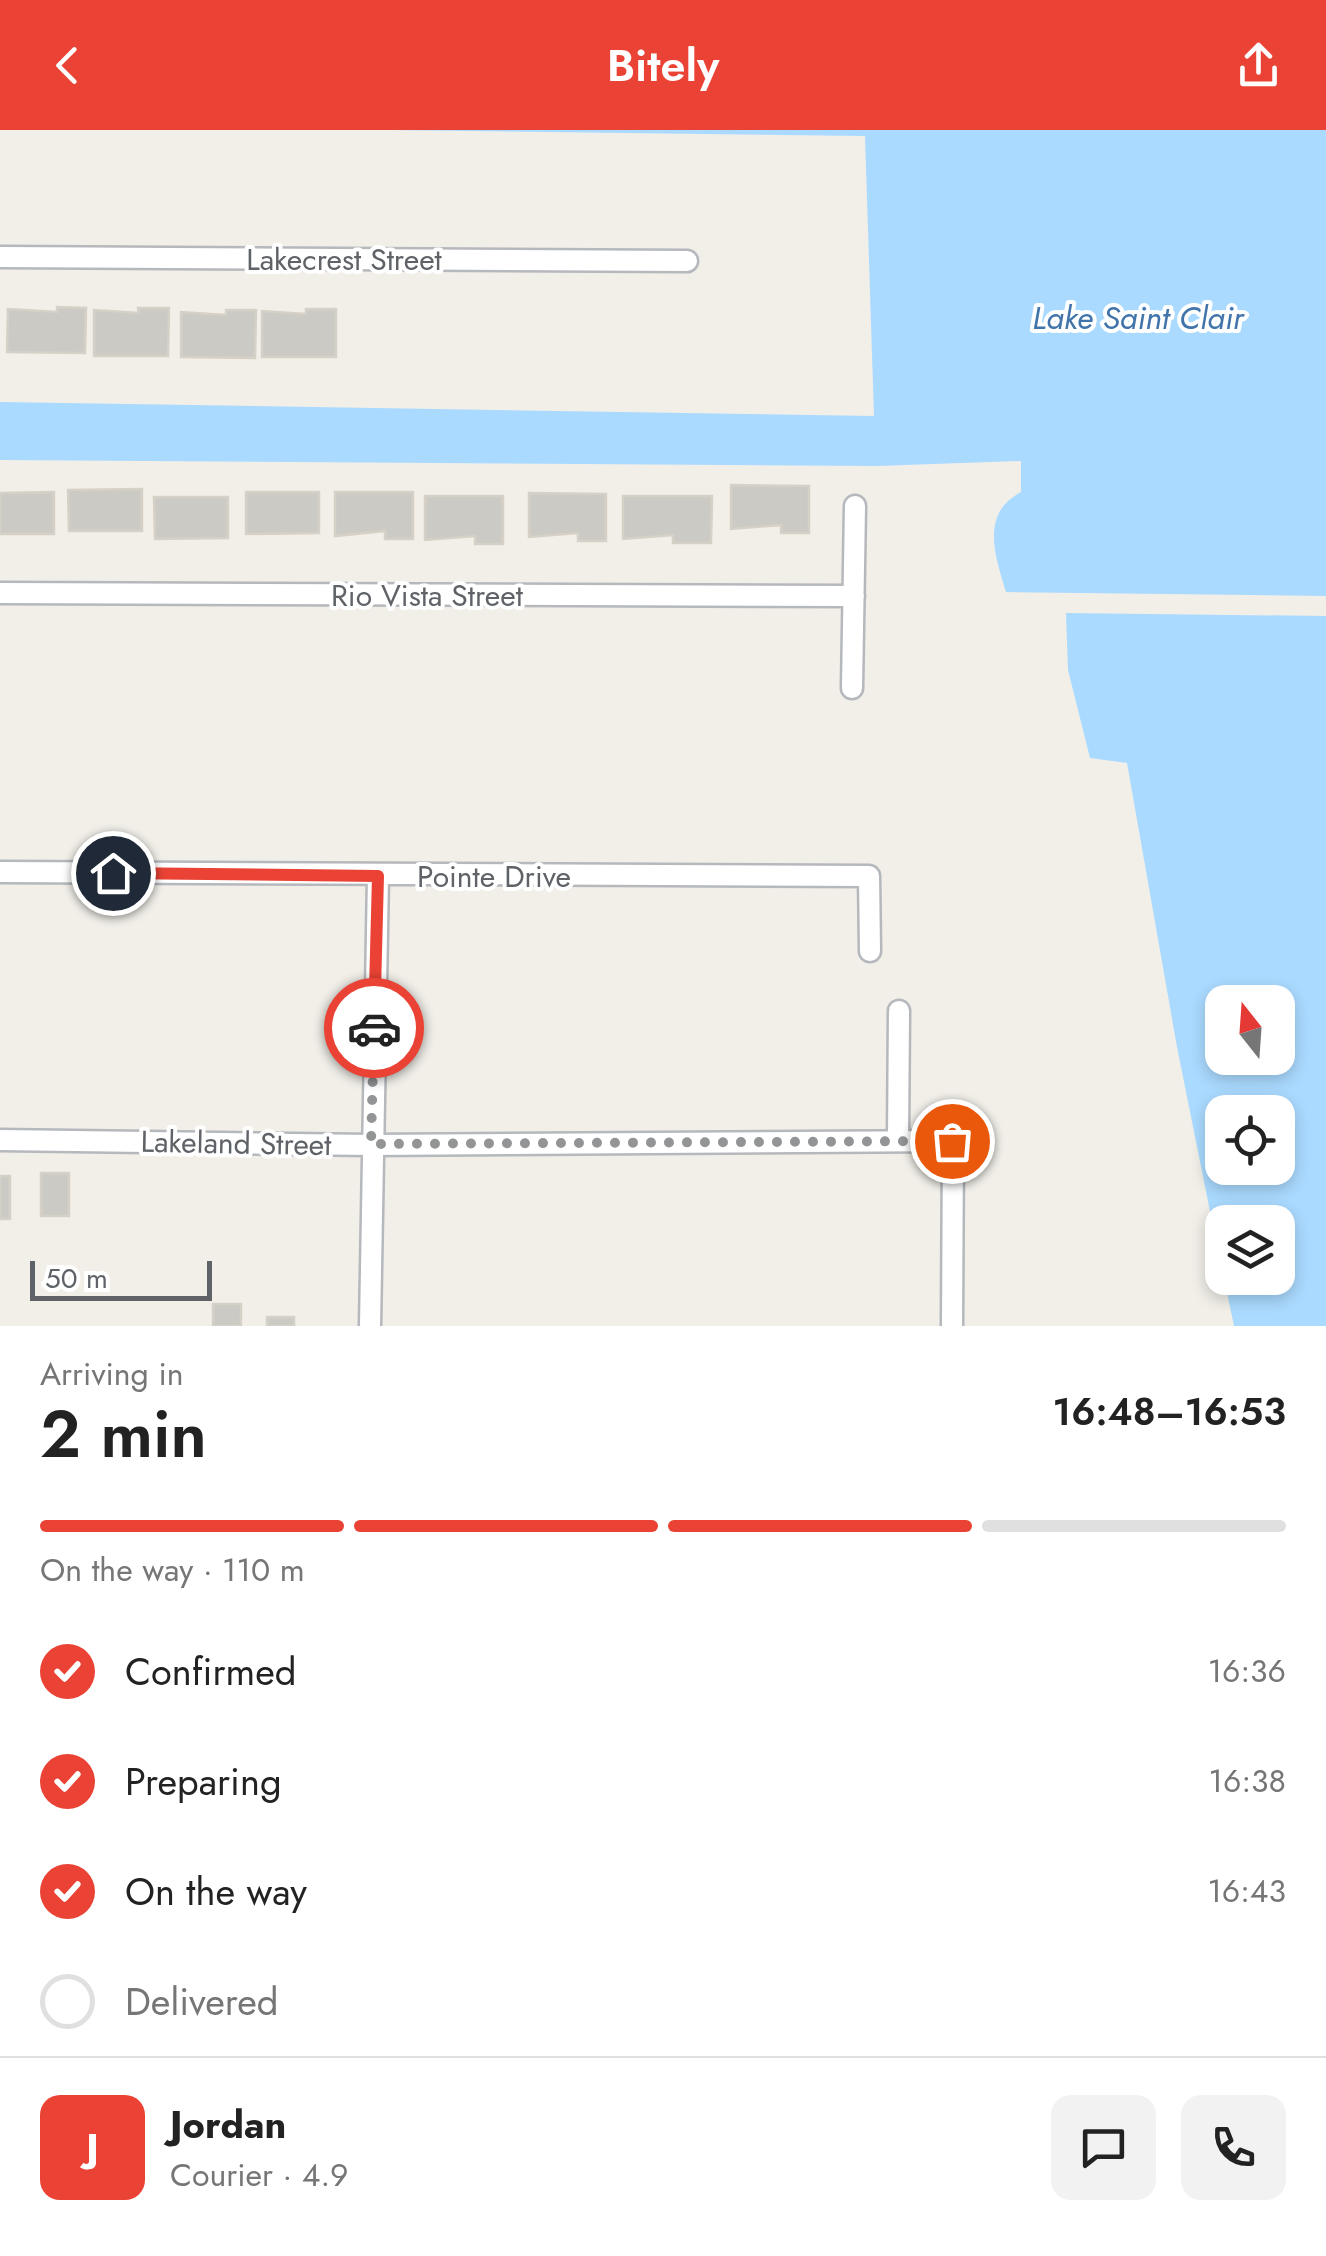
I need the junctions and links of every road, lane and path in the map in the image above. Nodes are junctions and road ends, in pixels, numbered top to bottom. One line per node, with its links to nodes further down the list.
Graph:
1 (0, 257): 2 (street, Lakecrest Street)
2 (687, 262)
3 (855, 506): 5 (street)
4 (0, 593): 5 (street, Rio Vista Street)
5 (854, 596): 6 (street)
6 (852, 688)
7 (0, 872): 8 (street, Pointe Drive)
8 (378, 876): 9 (street, Pointe Drive); 13 (street)
9 (870, 951)
10 (898, 1011): 12 (street)
11 (0, 1140): 13 (street, Lakeland Street)
12 (898, 1140): 13 (street, Lakeland Street); 15 (street, Lakeland Street)
13 (371, 1144): 14 (street)
14 (370, 1326)
15 (952, 1326)

